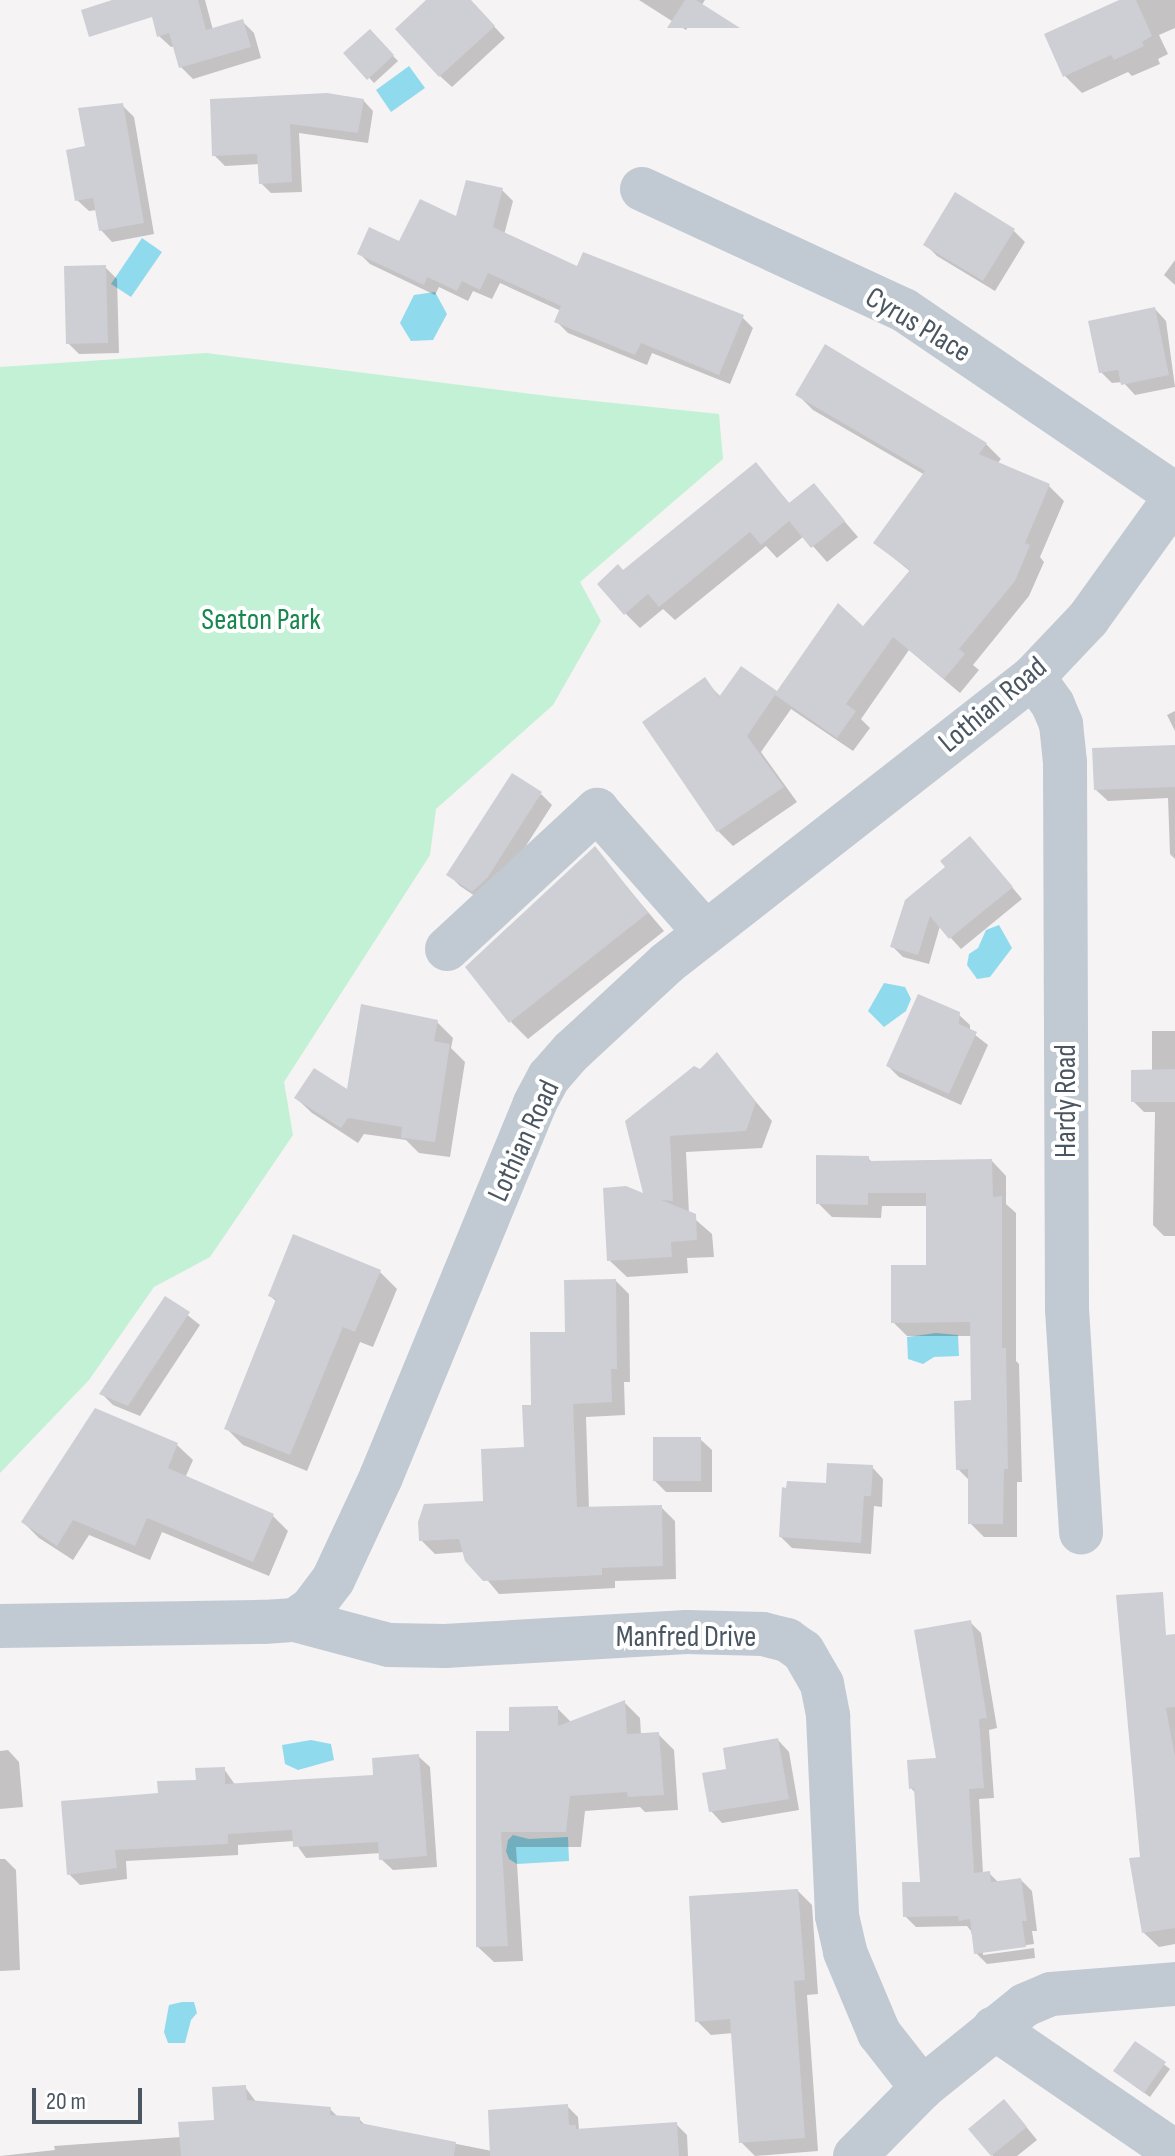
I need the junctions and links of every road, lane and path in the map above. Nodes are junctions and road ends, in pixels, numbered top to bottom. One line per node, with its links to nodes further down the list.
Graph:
1 (642, 189): 2 (street, Cyrus Place)
2 (1175, 496): 3 (street, Lothian Road)
3 (1033, 677): 4 (street, Lothian Road); 6 (street, Hardy Road)
4 (705, 932): 5 (street); 7 (street, Lothian Road)
5 (447, 949)
6 (1081, 1533)
7 (295, 1620): 8 (street); 11 (street, Manfred Drive)
8 (0, 1626)
9 (1175, 1984): 10 (street)
10 (994, 2028): 11 (street); 12 (street)
11 (922, 2088): 13 (street)
12 (1175, 2152)
13 (855, 2156)

